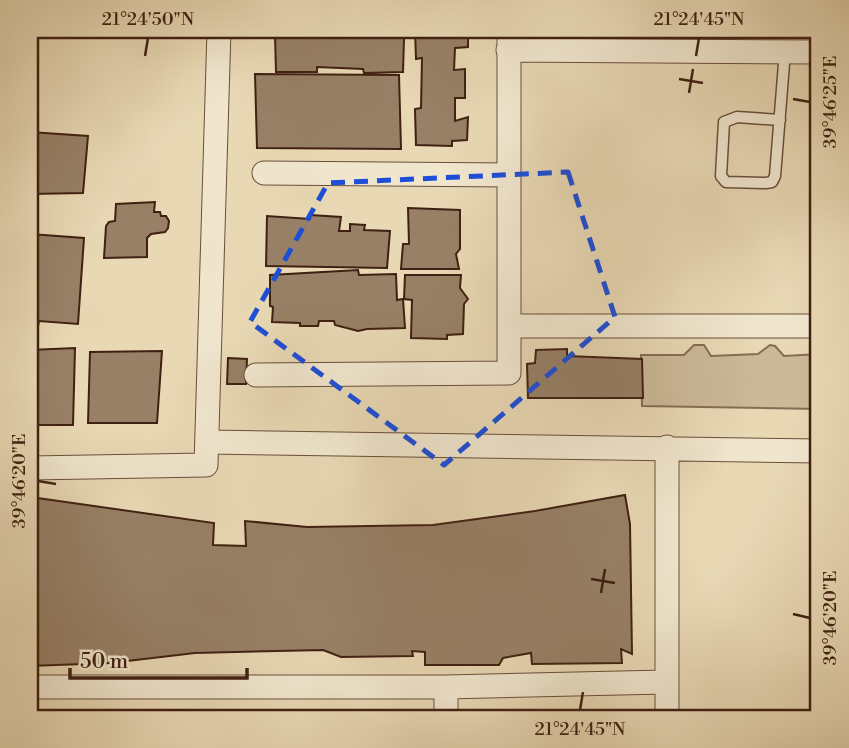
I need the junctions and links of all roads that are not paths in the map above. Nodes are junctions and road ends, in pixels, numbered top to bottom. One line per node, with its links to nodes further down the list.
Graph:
1 (219, 30): 11 (street)
2 (508, 40): 3 (street); 7 (street)
3 (785, 51): 4 (street); 5 (lane)
4 (819, 52)
5 (780, 120): 5 (lane)
6 (264, 173): 7 (street)
7 (509, 175): 8 (street)
8 (509, 326): 9 (street); 10 (street)
9 (819, 326)
10 (256, 375)
11 (208, 442): 12 (street); 14 (street)
12 (667, 447): 13 (street); 15 (street)
13 (819, 451)
14 (30, 468)
15 (666, 681): 17 (street); 19 (street)
16 (30, 687): 17 (street)
17 (446, 687): 18 (street)
18 (446, 718)
19 (667, 718)

